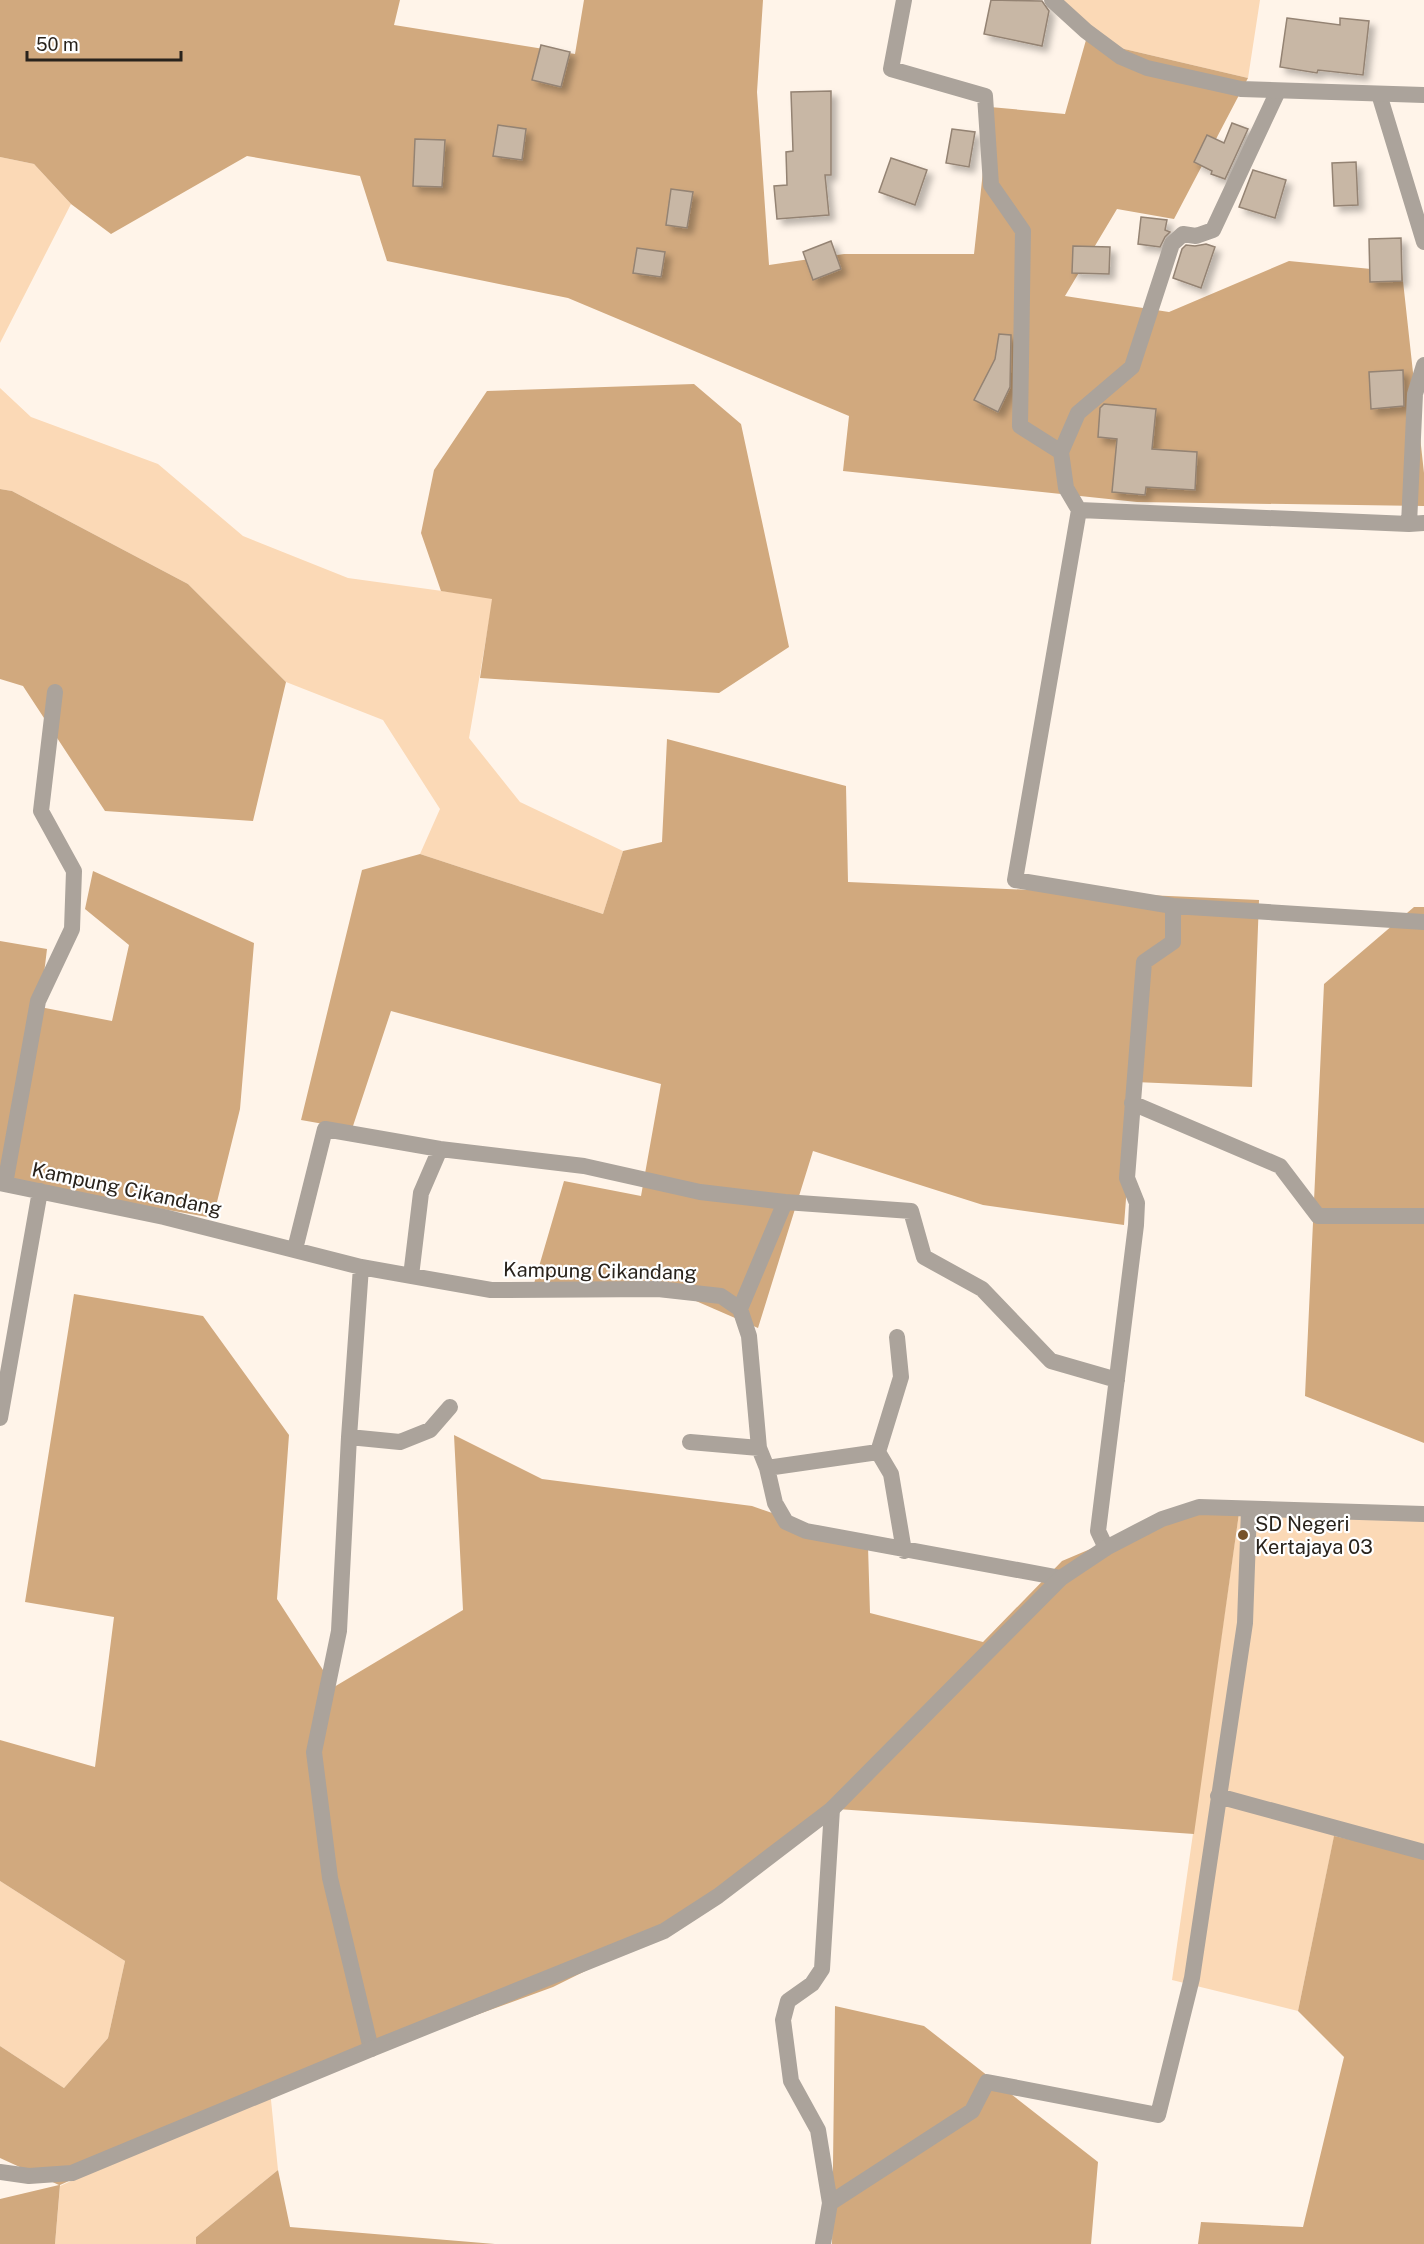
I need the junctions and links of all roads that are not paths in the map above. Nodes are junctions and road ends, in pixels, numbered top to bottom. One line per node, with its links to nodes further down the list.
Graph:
1 (904, 0): 8 (street)
2 (1053, 0): 3 (street)
3 (1278, 91): 4 (street); 8 (street)
4 (1379, 94): 5 (street); 6 (street)
5 (1424, 95)
6 (1424, 242)
7 (1424, 365): 10 (street)
8 (1060, 452): 9 (street)
9 (1079, 510): 10 (street); 12 (street)
10 (1417, 524)
11 (55, 692): 16 (street)
12 (1173, 906): 13 (street); 14 (street)
13 (1424, 922)
14 (1132, 1103): 19 (street); 25 (street)
15 (440, 1149): 18 (street); 20 (street); 22 (street)
16 (2, 1183): 17 (street, Kampung Cikandang)
17 (40, 1191): 20 (street, Kampung Cikandang); 27 (street)
18 (785, 1202): 23 (street); 25 (street)
19 (1424, 1216)
20 (295, 1249): 21 (street, Kampung Cikandang)
21 (361, 1267): 22 (street, Kampung Cikandang); 28 (street)
22 (411, 1275): 23 (street, Kampung Cikandang)
23 (740, 1309): 30 (street)
24 (897, 1338): 31 (street)
25 (1117, 1380): 35 (street)
26 (450, 1407): 28 (street)
27 (0, 1418)
28 (350, 1437): 41 (street)
29 (690, 1442): 30 (street)
30 (759, 1448): 32 (street)
31 (878, 1452): 32 (street); 36 (street)
32 (767, 1468): 36 (street)
33 (1249, 1509): 34 (street); 35 (street); 38 (street)
34 (1424, 1514)
35 (1106, 1548): 37 (street)
36 (904, 1551): 37 (street)
37 (1061, 1578): 39 (street)
38 (1218, 1796): 40 (street); 43 (street)
39 (832, 1809): 41 (street); 43 (street)
40 (1424, 1852)
41 (371, 2049): 42 (street)
42 (0, 2172)
43 (830, 2203): 44 (street)
44 (824, 2244)

